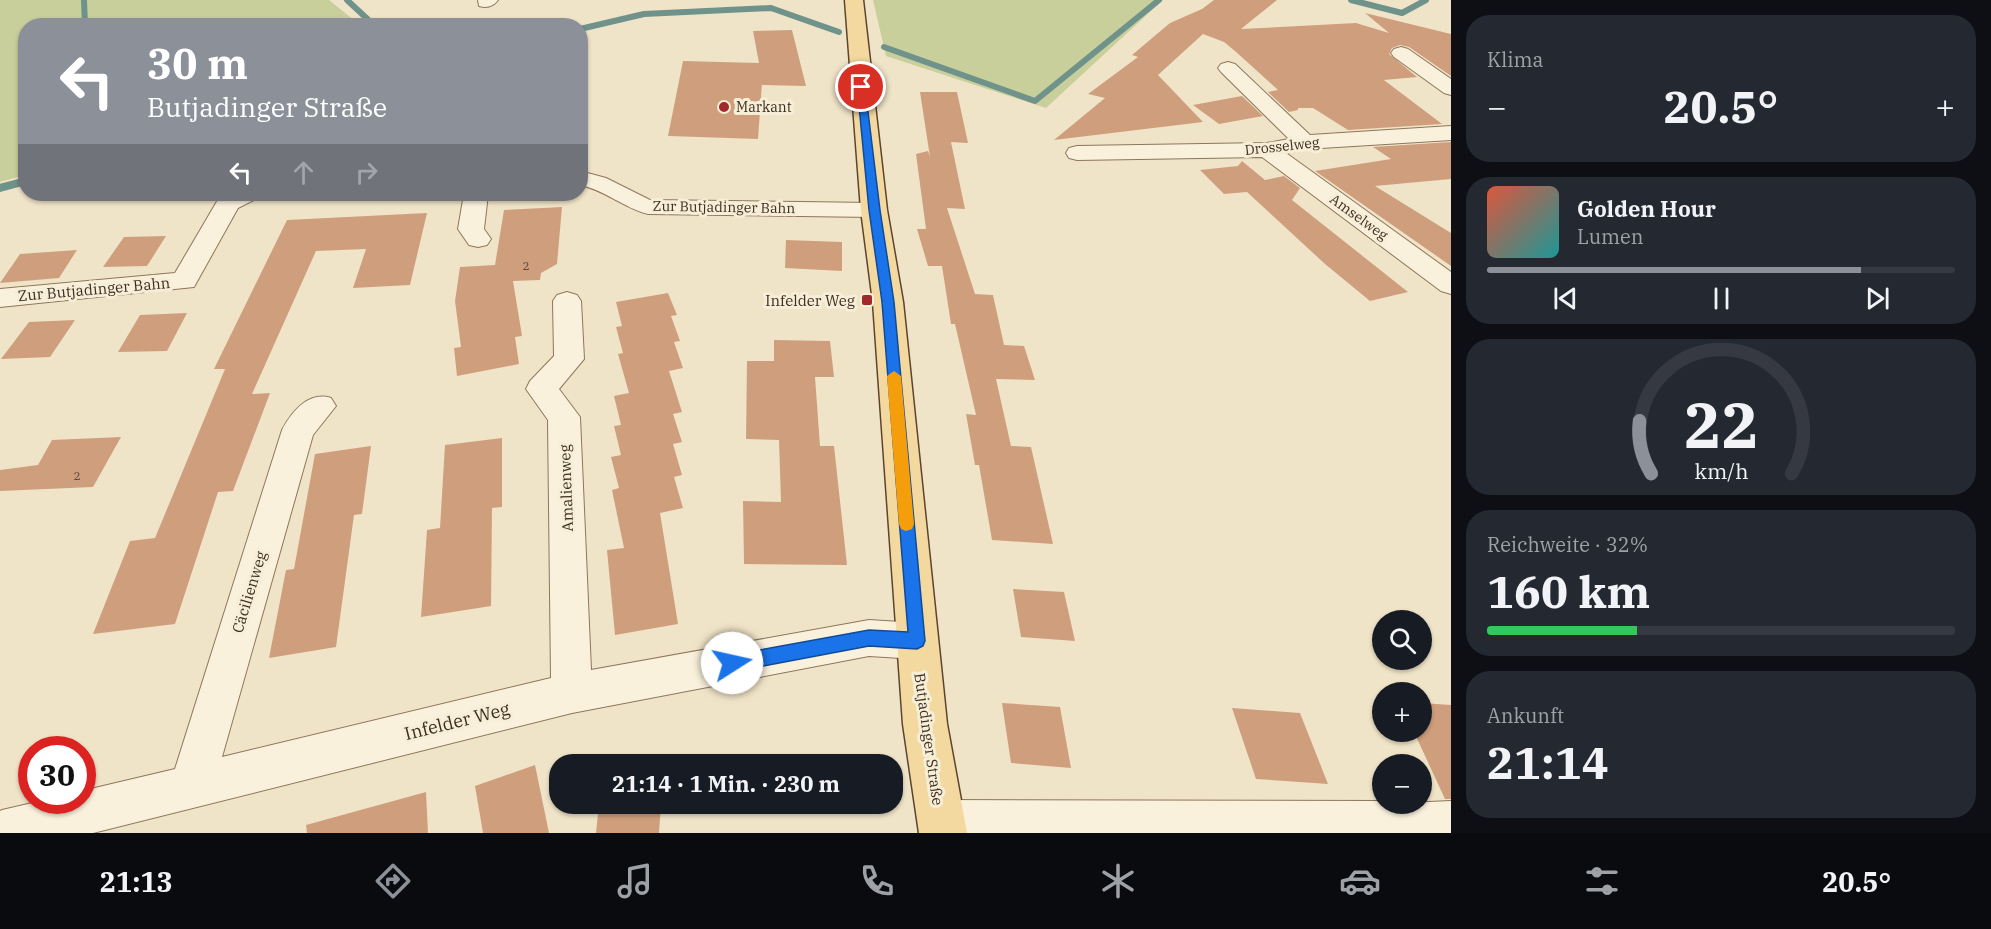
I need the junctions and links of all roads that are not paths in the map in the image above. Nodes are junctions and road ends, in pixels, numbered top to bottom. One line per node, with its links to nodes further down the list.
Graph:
1 (854, 0): 12 (main road, Butjadinger Straße)
2 (1401, 53): 4 (street)
3 (1228, 68): 6 (street)
4 (1451, 89)
5 (1451, 133): 6 (street, Drosselweg)
6 (1305, 142): 7 (street, Drosselweg)
7 (1267, 150): 8 (street, Drosselweg); 14 (street, Amselweg)
8 (1077, 153)
9 (588, 181): 12 (street, Zur Butjadinger Bahn)
10 (230, 201): 15 (street, Zur Butjadinger Bahn)
11 (475, 201): 13 (street)
12 (874, 210): 18 (main road, Butjadinger Straße)
13 (477, 239)
14 (1451, 285)
15 (0, 298)
16 (567, 301): 19 (street, Amalienweg)
17 (320, 406): 20 (street, Cäcilienweg)
18 (917, 641): 19 (street, Infelder Weg); 22 (main road, Butjadinger Straße)
19 (572, 693): 20 (street, Infelder Weg)
20 (192, 785): 23 (street, Infelder Weg)
21 (1451, 824): 22 (street)
22 (942, 828)
23 (2, 833)

